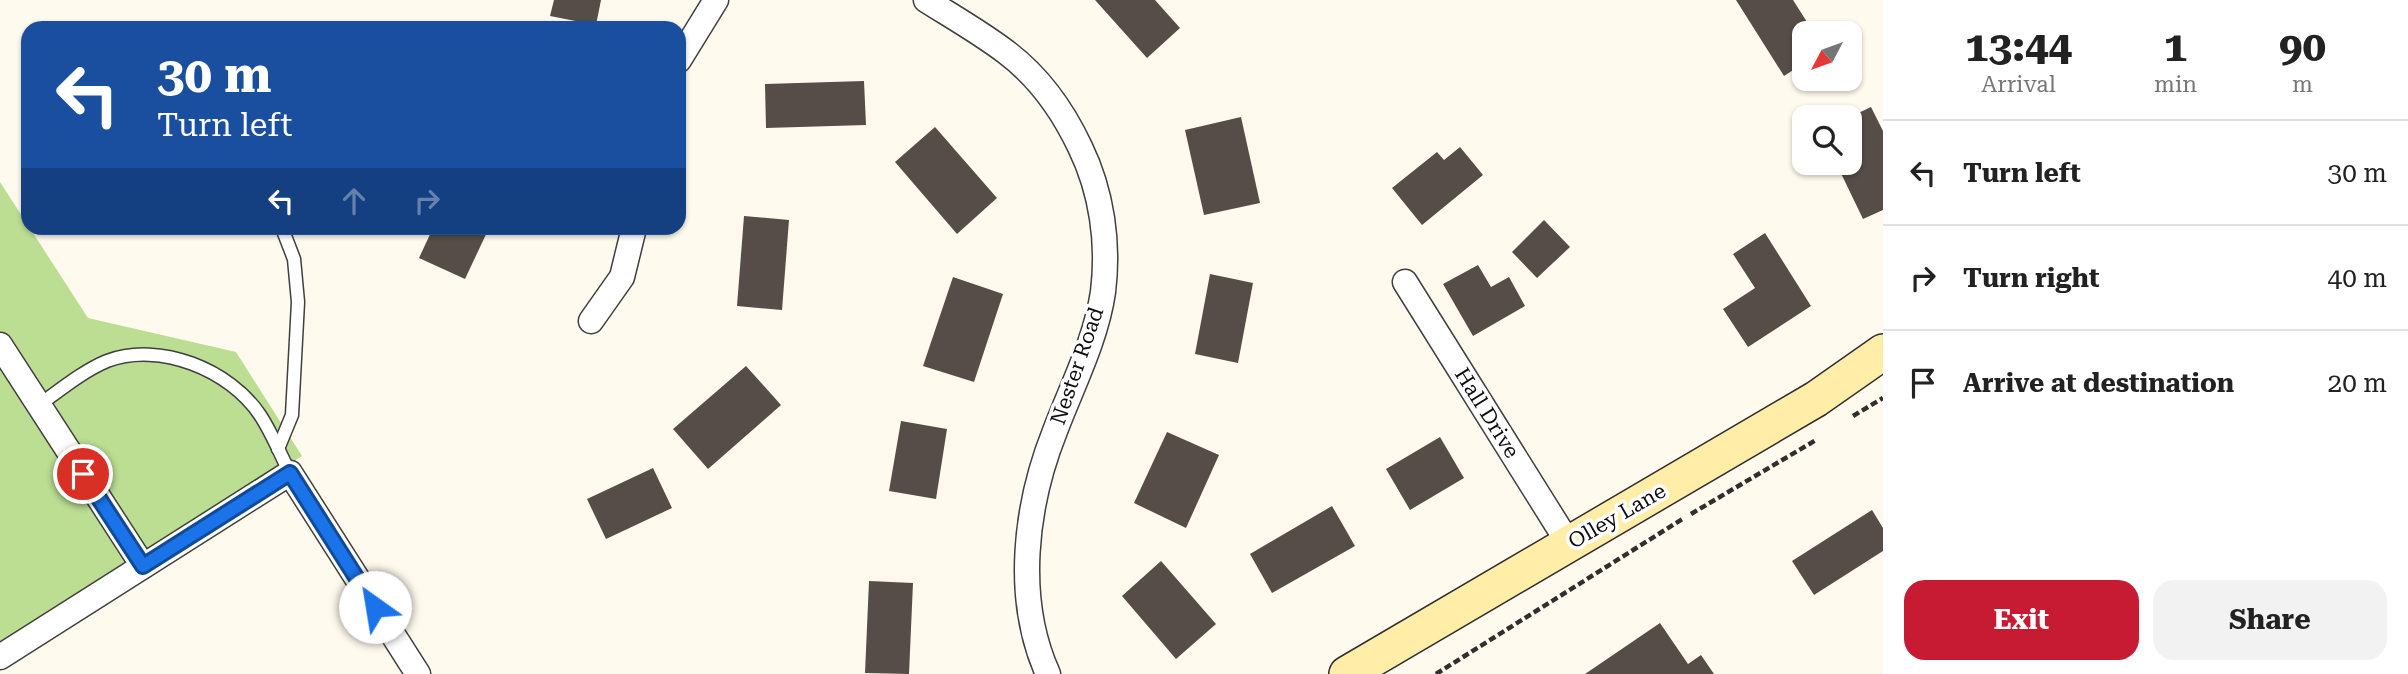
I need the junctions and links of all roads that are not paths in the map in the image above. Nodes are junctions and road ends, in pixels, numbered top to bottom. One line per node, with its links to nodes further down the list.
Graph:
1 (716, 0): 3 (street)
2 (926, 0): 17 (street, Nester Road)
3 (686, 49)
4 (285, 235): 11 (lane)
5 (632, 235): 7 (street)
6 (1405, 282): 13 (street, Hall Drive)
7 (591, 321)
8 (0, 345): 10 (street)
9 (1883, 352): 13 (main road, Olley Lane)
10 (39, 405): 11 (lane); 14 (street)
11 (278, 449): 12 (lane)
12 (290, 473): 14 (street); 16 (street)
13 (1569, 544): 18 (main road, Olley Lane)
14 (143, 566): 15 (street)
15 (0, 657)
16 (418, 674)
17 (1048, 674)
18 (1348, 674)

